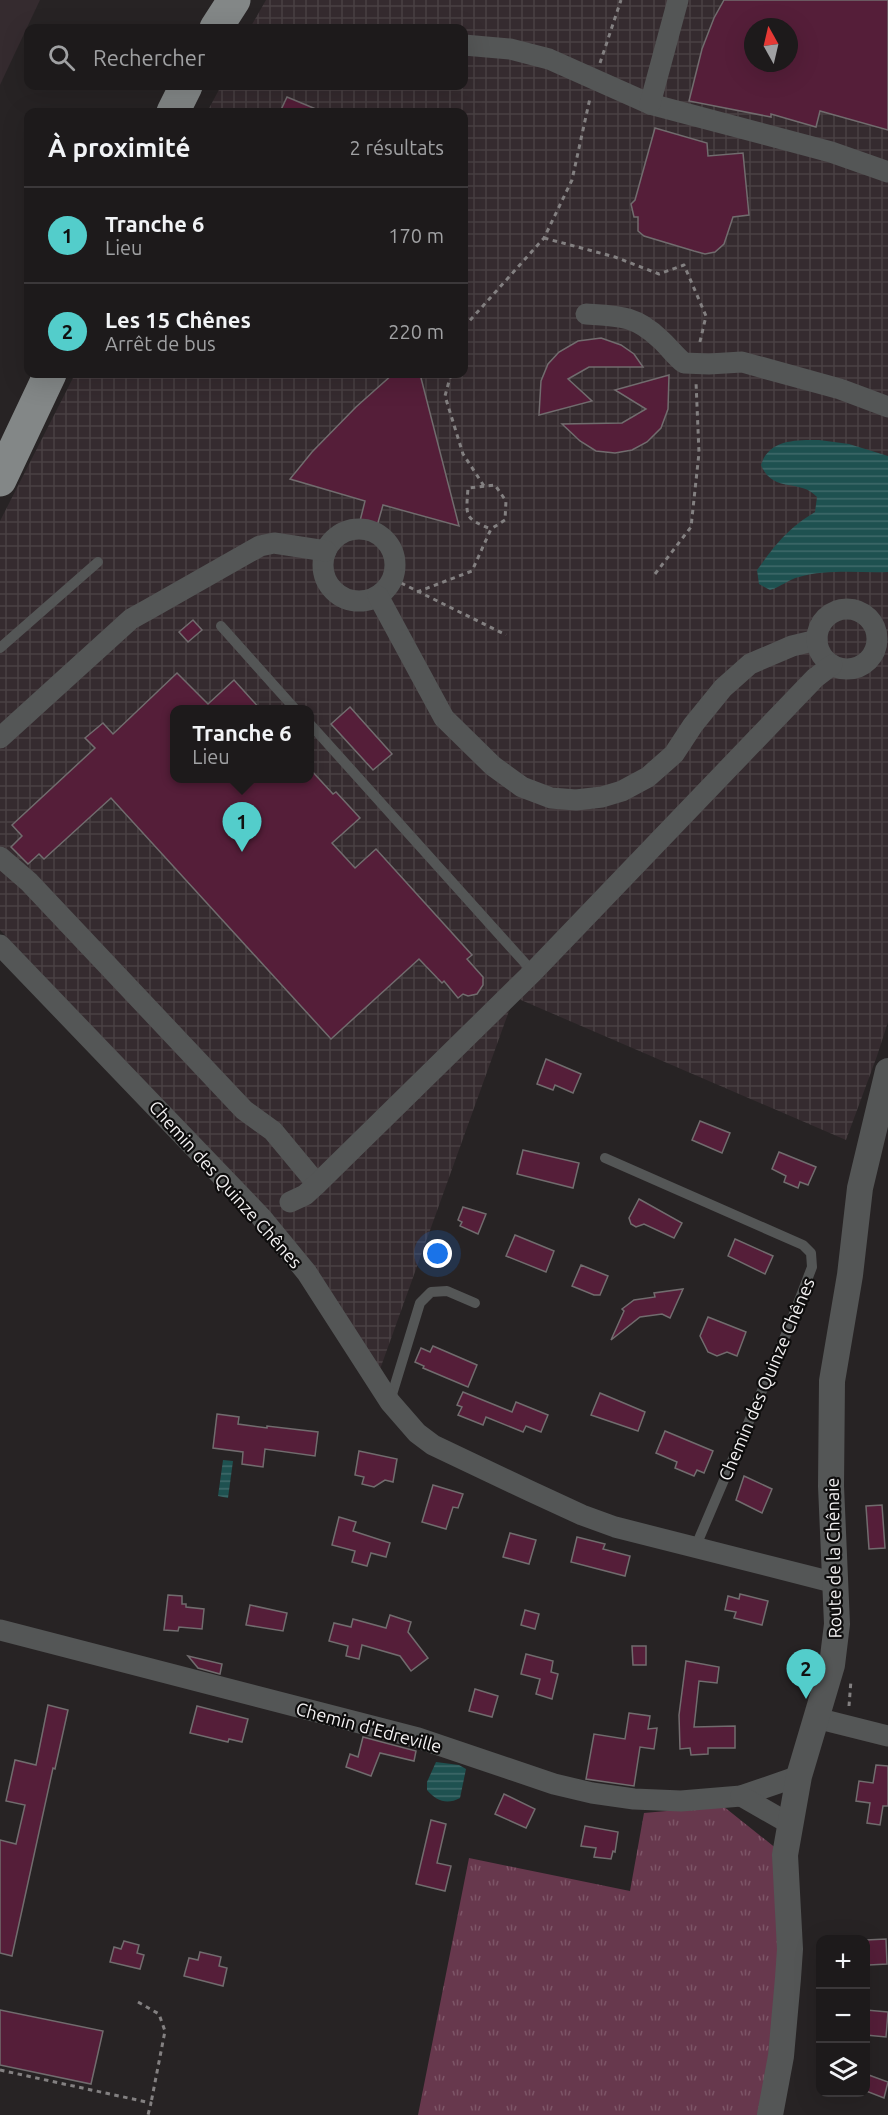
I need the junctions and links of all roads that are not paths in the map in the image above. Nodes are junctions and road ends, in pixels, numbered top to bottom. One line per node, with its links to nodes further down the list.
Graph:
1 (234, 0): 3 (main road)
2 (678, 0): 6 (street)
3 (219, 24)
4 (468, 46): 6 (street)
5 (184, 90): 7 (main road)
6 (650, 104): 8 (street)
7 (175, 108)
8 (888, 172)
9 (586, 314): 11 (street)
10 (48, 378): 12 (main road)
11 (888, 407)
12 (0, 480)
13 (326, 551): 15 (street); 15 (street); 23 (street)
14 (98, 562): 19 (lane)
15 (378, 596): 18 (street)
16 (221, 626): 21 (lane)
17 (883, 635): 18 (street); 20 (street)
18 (817, 640): 20 (street)
19 (0, 648)
20 (832, 664): 26 (street)
21 (292, 705)
22 (314, 730): 26 (lane)
23 (0, 738)
24 (2, 863): 29 (street)
25 (0, 945): 32 (street, Chemin des Quinze Chênes)
26 (533, 972): 29 (street)
27 (888, 1071): 34 (street, Route de la Chênaie)
28 (605, 1158): 33 (lane, Chemin des Quinze Chênes)
29 (317, 1184): 30 (street)
30 (290, 1202)
31 (475, 1303): 32 (lane)
32 (390, 1402): 33 (street, Chemin des Quinze Chênes)
33 (695, 1548): 34 (street, Chemin des Quinze Chênes)
34 (835, 1580): 36 (street, Route de la Chênaie)
35 (0, 1630): 39 (street, Chemin d'Edreville)
36 (816, 1718): 37 (street); 38 (street, Route de la Chênaie)
37 (888, 1736)
38 (799, 1776): 39 (street, Chemin d'Edreville); 40 (street, Route de la Chênaie)
39 (741, 1796): 40 (street)
40 (790, 1824): 41 (street, Route de la Chênaie)
41 (770, 2115)

